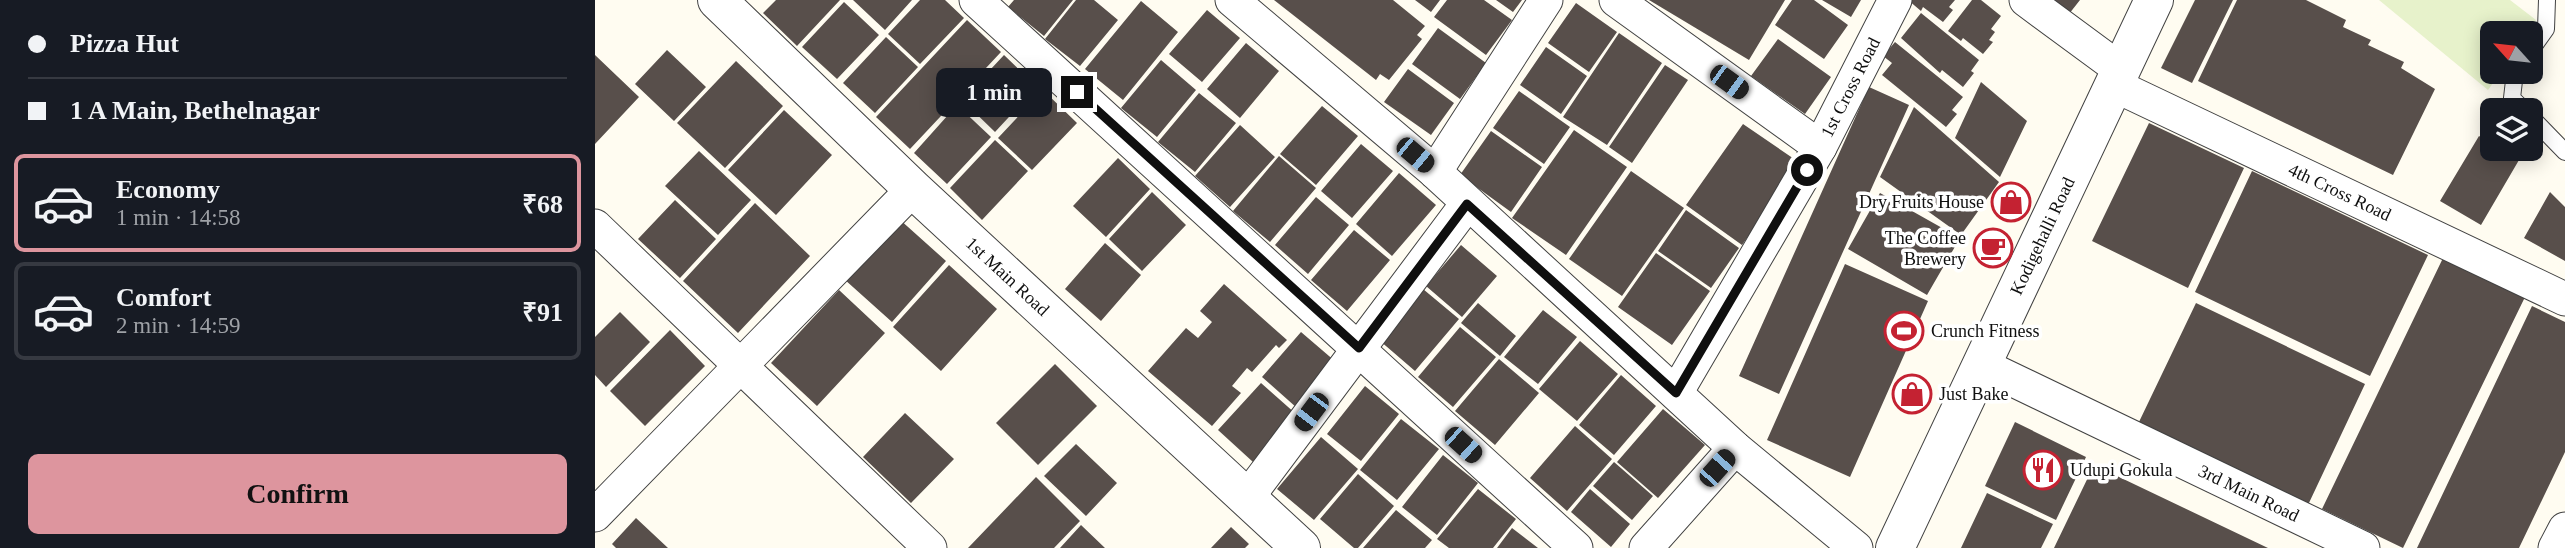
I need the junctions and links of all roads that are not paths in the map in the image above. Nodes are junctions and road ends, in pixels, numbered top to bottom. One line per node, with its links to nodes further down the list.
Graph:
1 (717, 0): 16 (street, 1st Main Road)
2 (977, 0): 20 (street)
3 (1232, 0): 15 (street)
4 (1546, 0): 15 (street)
5 (1616, 0): 13 (street)
6 (1895, 0): 13 (street, 1st Cross Road)
7 (2027, 0): 11 (street, 4th Cross Road)
8 (2154, 0): 11 (street, Kodigehalli Road)
9 (2547, 0): 10 (lane)
10 (2543, 33)
11 (2117, 78): 19 (street, 4th Cross Road); 21 (street, Kodigehalli Road)
12 (2543, 129): 14 (lane)
13 (1820, 147): 23 (street, 1st Cross Road)
14 (2565, 152)
15 (1435, 172): 17 (street)
16 (913, 189): 22 (street); 25 (street, 1st Main Road)
17 (1467, 204): 20 (street); 23 (street)
18 (595, 226): 22 (street)
19 (2565, 299)
20 (1359, 348): 25 (street); 30 (street)
21 (1982, 365): 33 (street, Kodigehalli Road); 34 (street, 3rd Main Road)
22 (740, 366): 26 (street); 29 (street)
23 (1676, 393): 24 (street)
24 (1735, 449): 31 (street); 32 (street)
25 (1247, 498): 28 (street, 1st Main Road)
26 (595, 515)
27 (2565, 529): 35 (street)
28 (1289, 544)
29 (930, 548)
30 (1576, 548)
31 (1646, 548)
32 (1856, 548)
33 (1895, 548)
34 (2363, 548)
35 (2555, 548)

